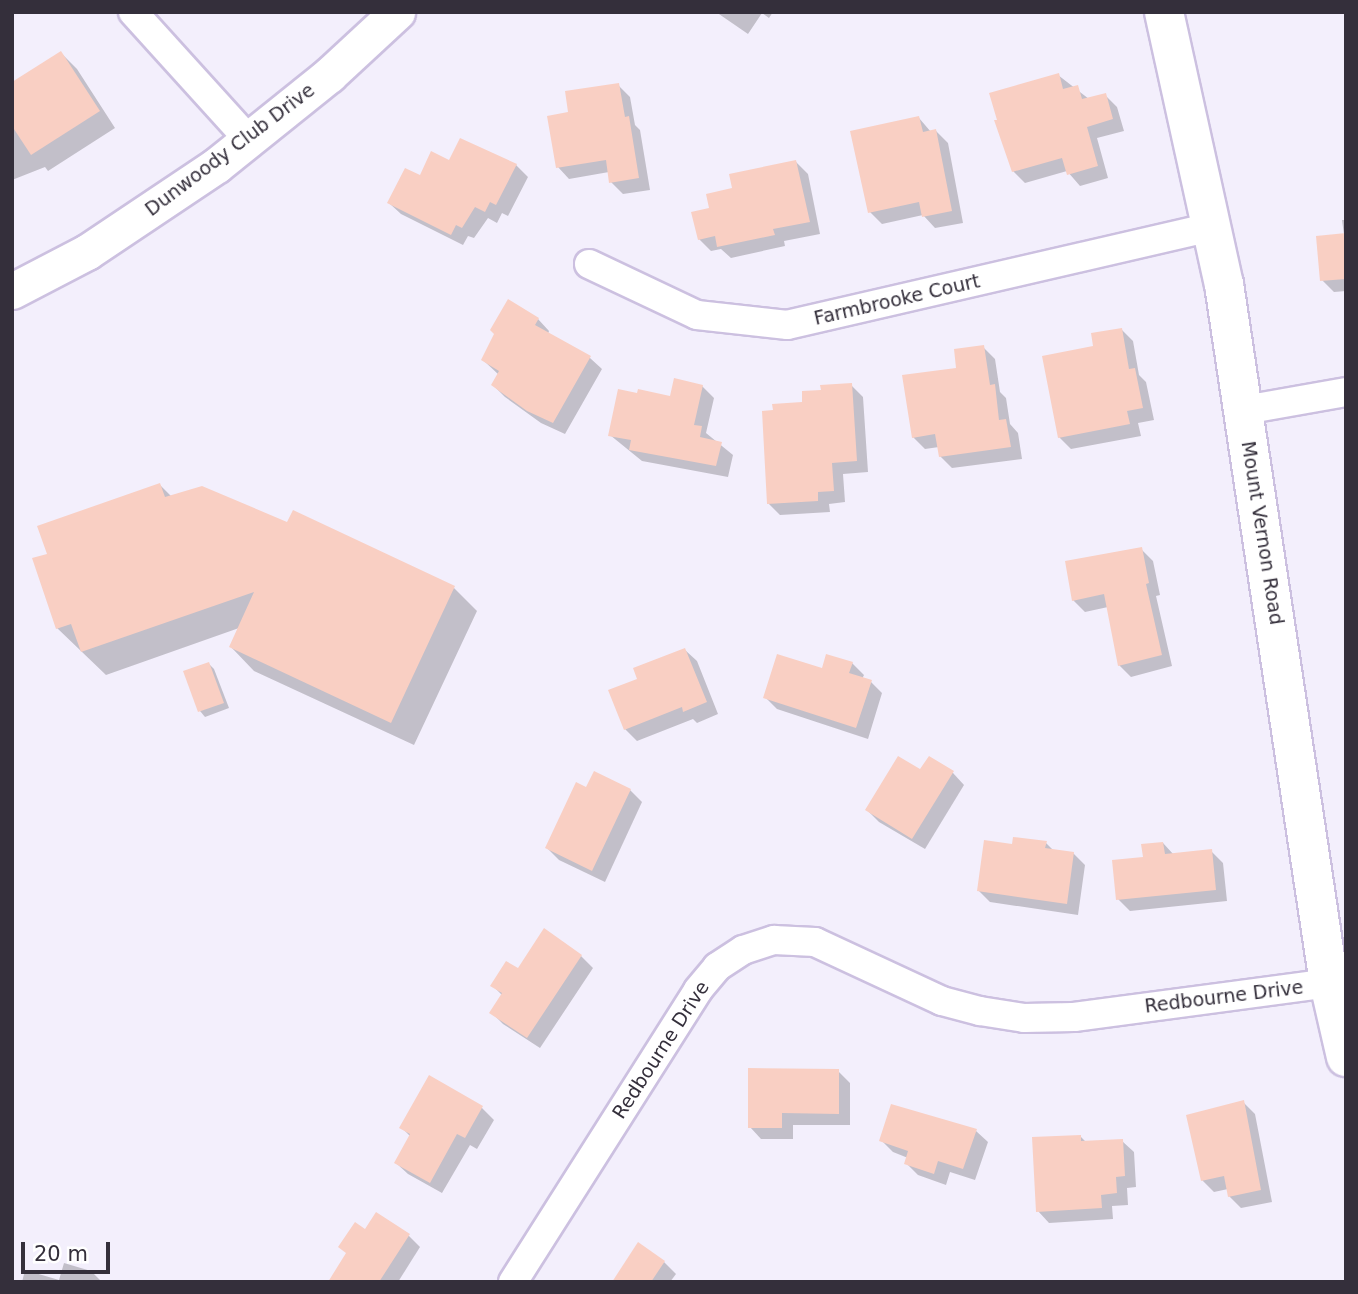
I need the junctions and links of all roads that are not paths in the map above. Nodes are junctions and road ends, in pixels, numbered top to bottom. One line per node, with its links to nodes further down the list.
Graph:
1 (133, 12): 4 (street)
2 (397, 12): 4 (street, Dunwoody Club Drive)
3 (1164, 12): 5 (main road, Mount Vernon Road)
4 (250, 140): 7 (street, Dunwoody Club Drive)
5 (1212, 228): 6 (street, Farmbrooke Court); 9 (main road, Mount Vernon Road)
6 (589, 264)
7 (12, 291)
8 (1346, 391): 9 (street)
9 (1244, 410): 10 (main road, Mount Vernon Road)
10 (1329, 983): 11 (main road, Mount Vernon Road); 12 (street, Redbourne Drive)
11 (1346, 1057)
12 (513, 1282)

